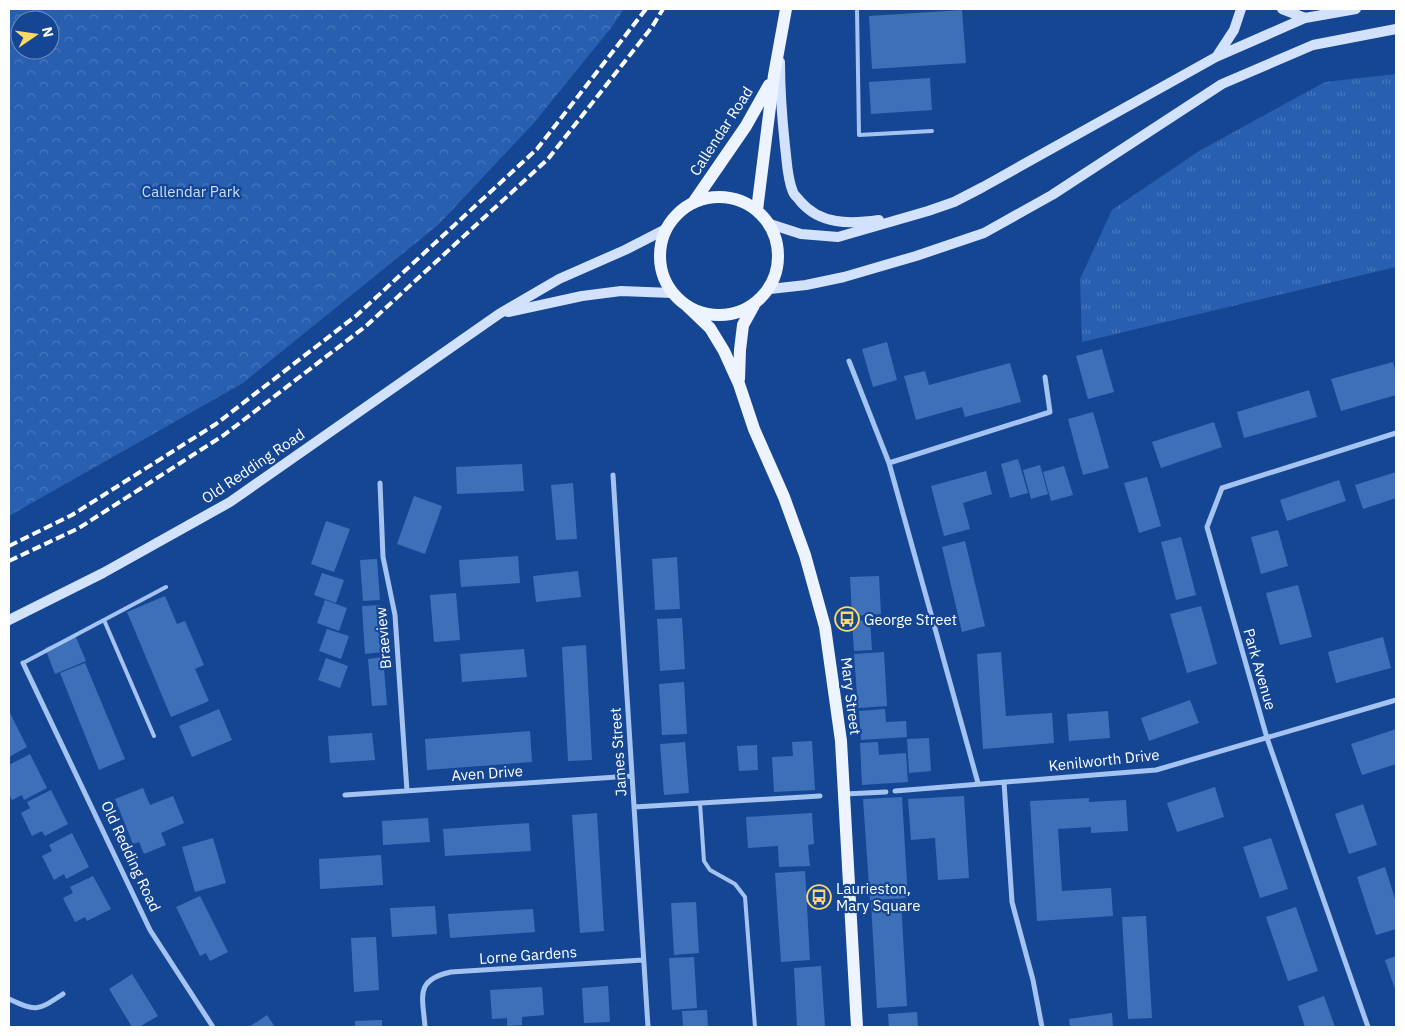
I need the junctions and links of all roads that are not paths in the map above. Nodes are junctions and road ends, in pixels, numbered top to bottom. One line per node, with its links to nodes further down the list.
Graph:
1 (786, 9): 8 (main road, Callendar Road)
2 (857, 9): 11 (lane)
3 (1241, 9): 9 (main road)
4 (1282, 9): 6 (main road)
5 (1356, 9): 6 (main road)
6 (1305, 18): 9 (main road)
7 (1396, 29): 17 (main road)
8 (780, 40): 10 (main road, Callendar Road); 14 (main road)
9 (1216, 56): 14 (main road)
10 (774, 75): 12 (main road, Callendar Road); 13 (main road, Callendar Road)
11 (932, 131)
12 (693, 203): 13 (main road); 16 (main road)
13 (757, 210): 15 (main road)
14 (928, 211): 15 (main road)
15 (770, 224): 17 (main road)
16 (666, 229): 18 (main road); 21 (main road, Old Redding Road)
17 (770, 288): 19 (main road)
18 (672, 293): 20 (main road); 21 (main road, Old Redding Road)
19 (754, 305): 20 (main road); 24 (main road, Mary Street)
20 (688, 307): 24 (main road, Mary Street)
21 (500, 314): 30 (main road, Old Redding Road)
22 (849, 360): 26 (street)
23 (1045, 377): 26 (street)
24 (738, 384): 42 (main road, Mary Street)
25 (1396, 434): 35 (street, Park Avenue)
26 (889, 463): 38 (street)
27 (613, 475): 36 (street, James Street)
28 (380, 483): 39 (street, Braeview)
29 (166, 587): 31 (lane)
30 (9, 620)
31 (104, 620): 32 (lane); 34 (lane)
32 (23, 663): 50 (street, Old Redding Road)
33 (1396, 700): 35 (street, Kenilworth Drive)
34 (154, 736)
35 (1267, 738): 37 (street, Kenilworth Drive); 56 (street, Park Avenue)
36 (632, 776): 39 (street, Aven Drive); 46 (street, James Street)
37 (1004, 782): 38 (street, Kenilworth Drive); 55 (street)
38 (978, 783): 40 (street, Kenilworth Drive)
39 (407, 791): 43 (street, Aven Drive)
40 (895, 791)
41 (886, 792): 42 (street)
42 (844, 794): 54 (main road, Mary Street)
43 (345, 795)
44 (820, 796): 45 (street)
45 (700, 803): 46 (street); 53 (lane)
46 (634, 807): 47 (street, James Street)
47 (643, 960): 51 (street, Lorne Gardens); 52 (street, James Street)
48 (63, 994): 49 (street)
49 (9, 999)
50 (213, 1027)
51 (425, 1027)
52 (648, 1027)
53 (755, 1027)
54 (857, 1027)
55 (1042, 1027)
56 (1368, 1027)

